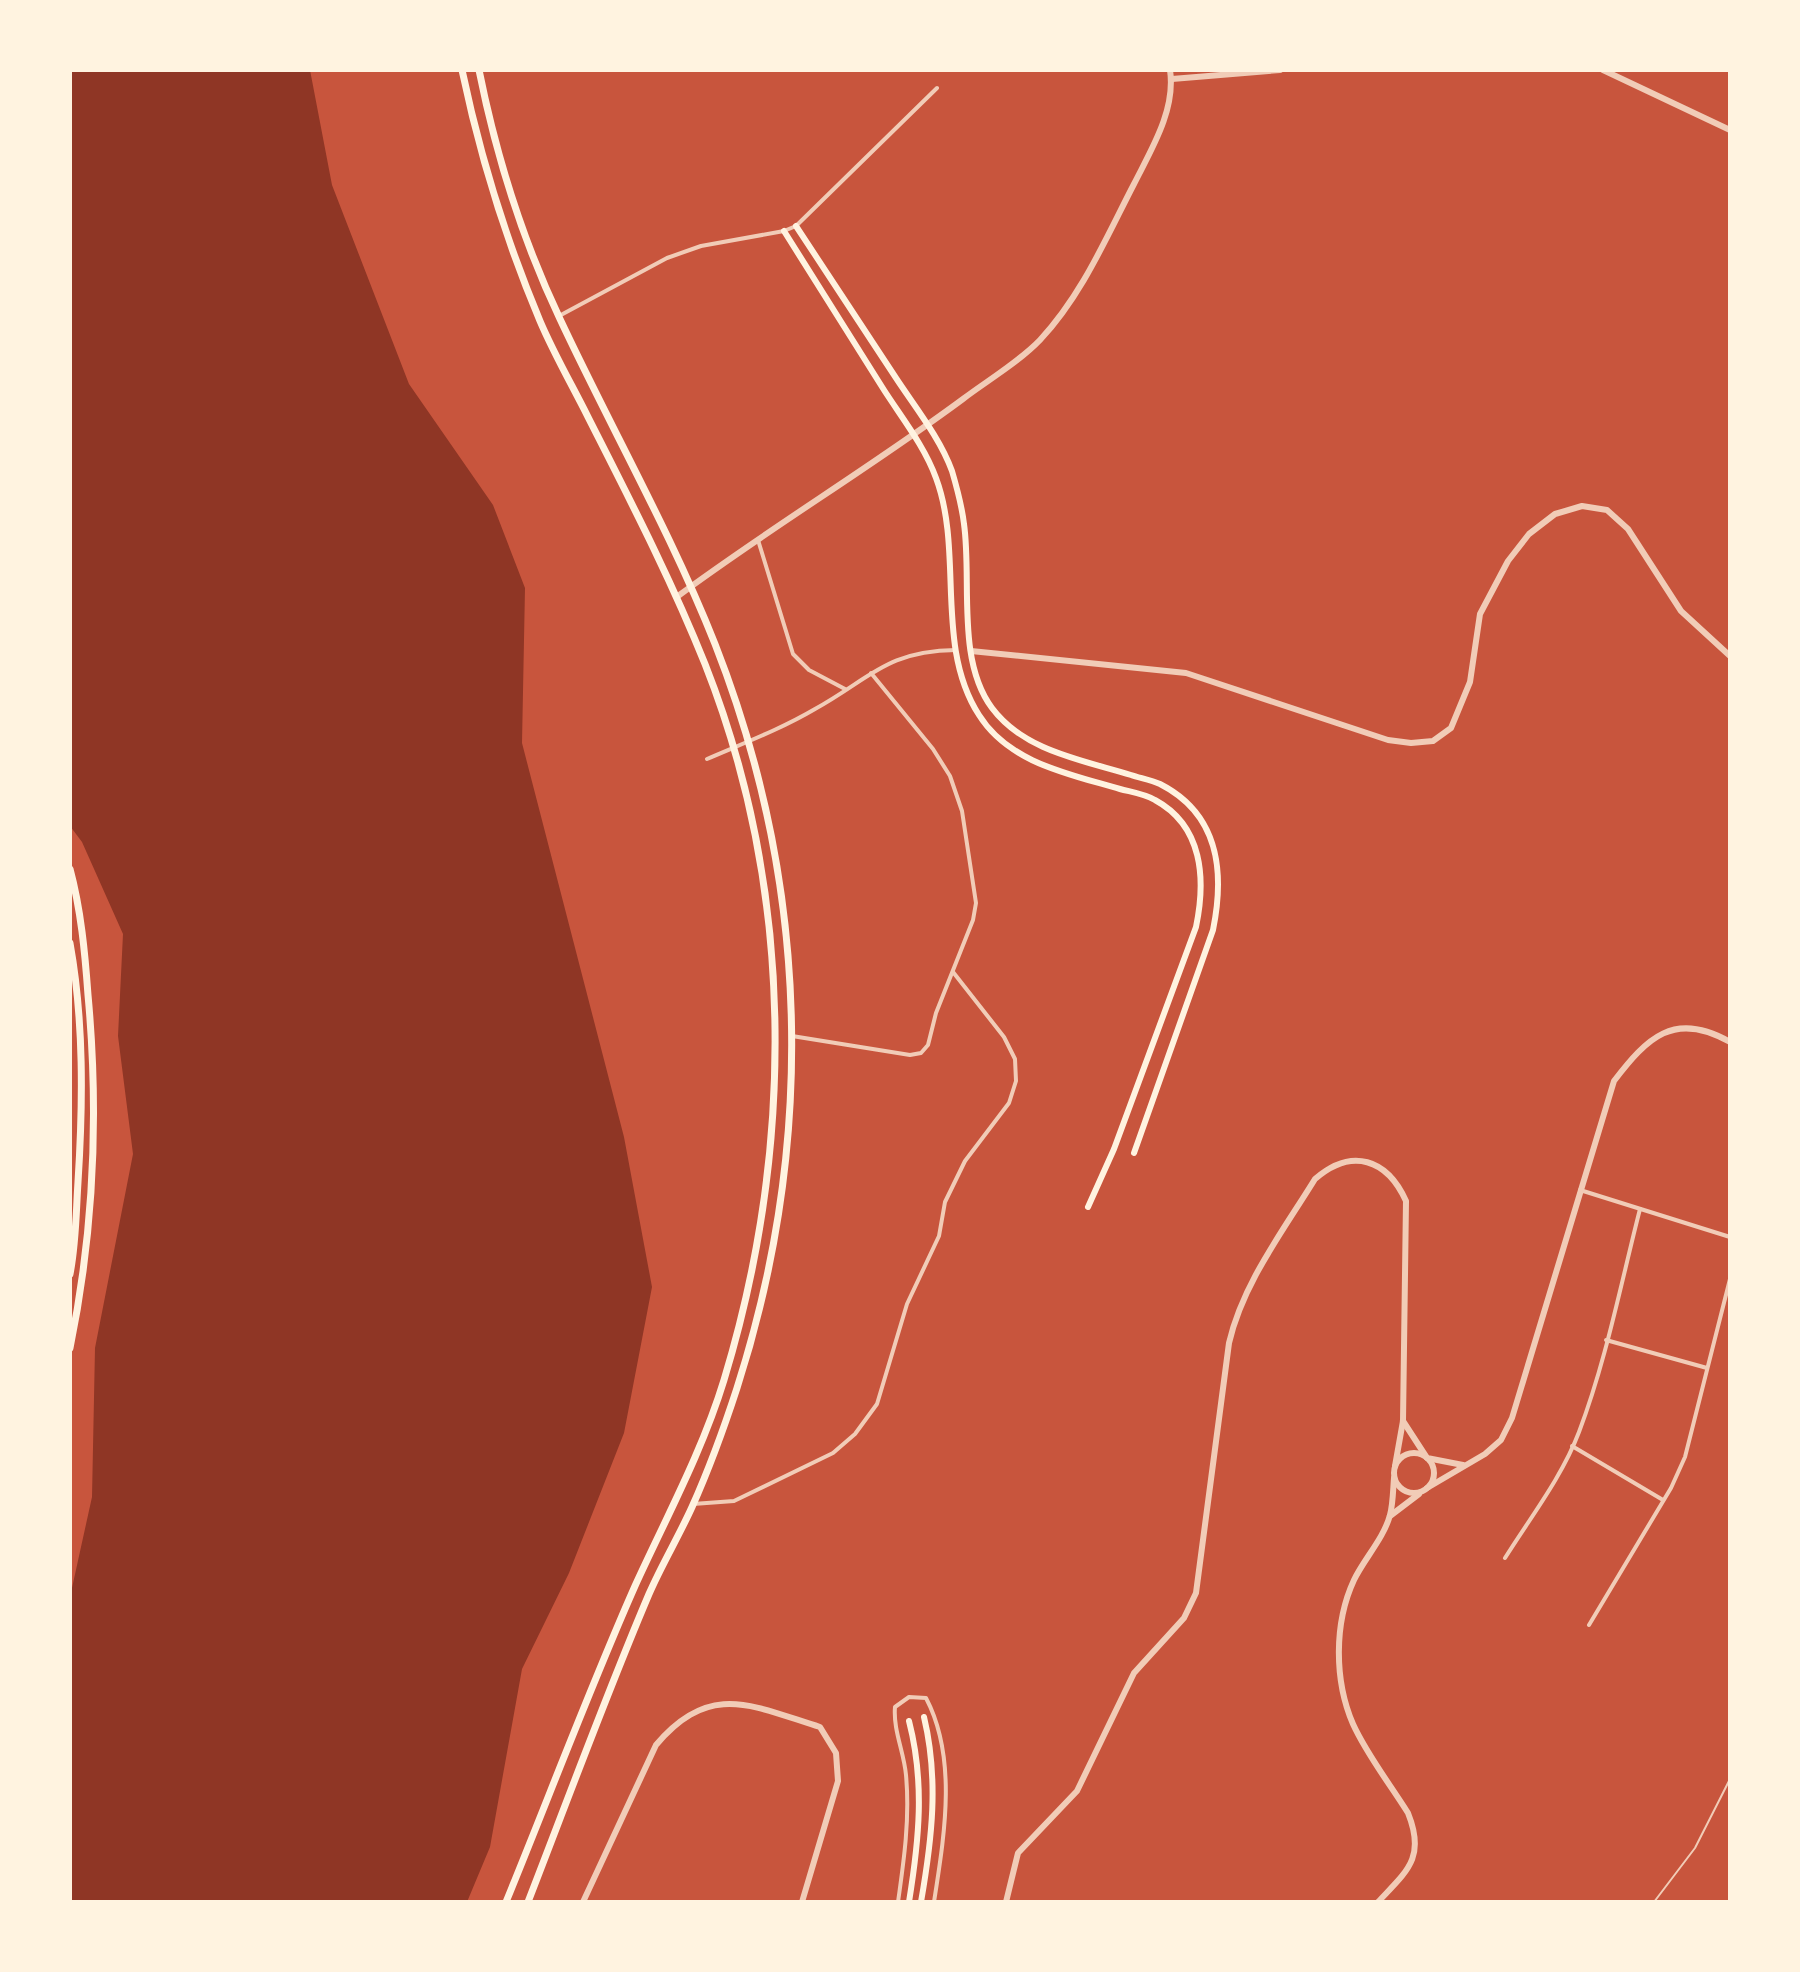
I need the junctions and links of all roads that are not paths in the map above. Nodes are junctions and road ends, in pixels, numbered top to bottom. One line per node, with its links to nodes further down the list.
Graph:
1 (462, 70): 16 (main road)
2 (479, 70): 11 (main road)
3 (1170, 70): 6 (street)
4 (1280, 70): 6 (street)
5 (1603, 70): 8 (street)
6 (1172, 79): 12 (street)
7 (937, 88): 9 (street)
8 (1730, 130)
9 (796, 226): 10 (street); 12 (main road)
10 (784, 231): 11 (street); 13 (main road)
11 (559, 316): 15 (main road)
12 (928, 425): 13 (street); 18 (main road)
13 (913, 435): 14 (street); 17 (main road)
14 (758, 538): 15 (street); 21 (street)
15 (692, 585): 16 (street); 26 (main road)
16 (678, 596): 53 (main road)
17 (956, 650): 20 (street); 30 (main road)
18 (971, 651): 19 (street); 28 (main road)
19 (1730, 656)
20 (871, 673): 21 (street); 25 (street)
21 (846, 690): 22 (street)
22 (707, 759)
23 (70, 869): 36 (main road)
24 (70, 943): 33 (main road)
25 (953, 972): 26 (street); 46 (street)
26 (792, 1036): 46 (main road)
27 (1730, 1042): 29 (street)
28 (1134, 1153)
29 (1580, 1190): 31 (street); 41 (street)
30 (1088, 1207)
31 (1640, 1209): 32 (street); 35 (street)
32 (1730, 1237)
33 (70, 1274)
34 (1730, 1279): 37 (street)
35 (1606, 1340): 37 (street); 39 (street)
36 (70, 1348)
37 (1707, 1368): 45 (street)
38 (1403, 1421): 40 (street); 42 (street); 61 (street)
39 (1572, 1446): 45 (street); 48 (street)
40 (1427, 1458): 41 (street); 42 (street); 44 (street)
41 (1464, 1465): 44 (street)
42 (1395, 1466): 43 (street)
43 (1394, 1478): 44 (street); 47 (street)
44 (1424, 1490): 47 (street)
45 (1664, 1500): 49 (street)
46 (693, 1504): 54 (main road)
47 (1390, 1516): 62 (street)
48 (1505, 1558)
49 (1589, 1625)
50 (924, 1717): 59 (main road)
51 (909, 1721): 58 (main road)
52 (1730, 1779): 63 (lane)
53 (506, 1902)
54 (528, 1902)
55 (583, 1902): 56 (street)
56 (802, 1902)
57 (898, 1902): 60 (street)
58 (909, 1902)
59 (921, 1902)
60 (934, 1902)
61 (1006, 1902)
62 (1378, 1902)
63 (1654, 1902)

